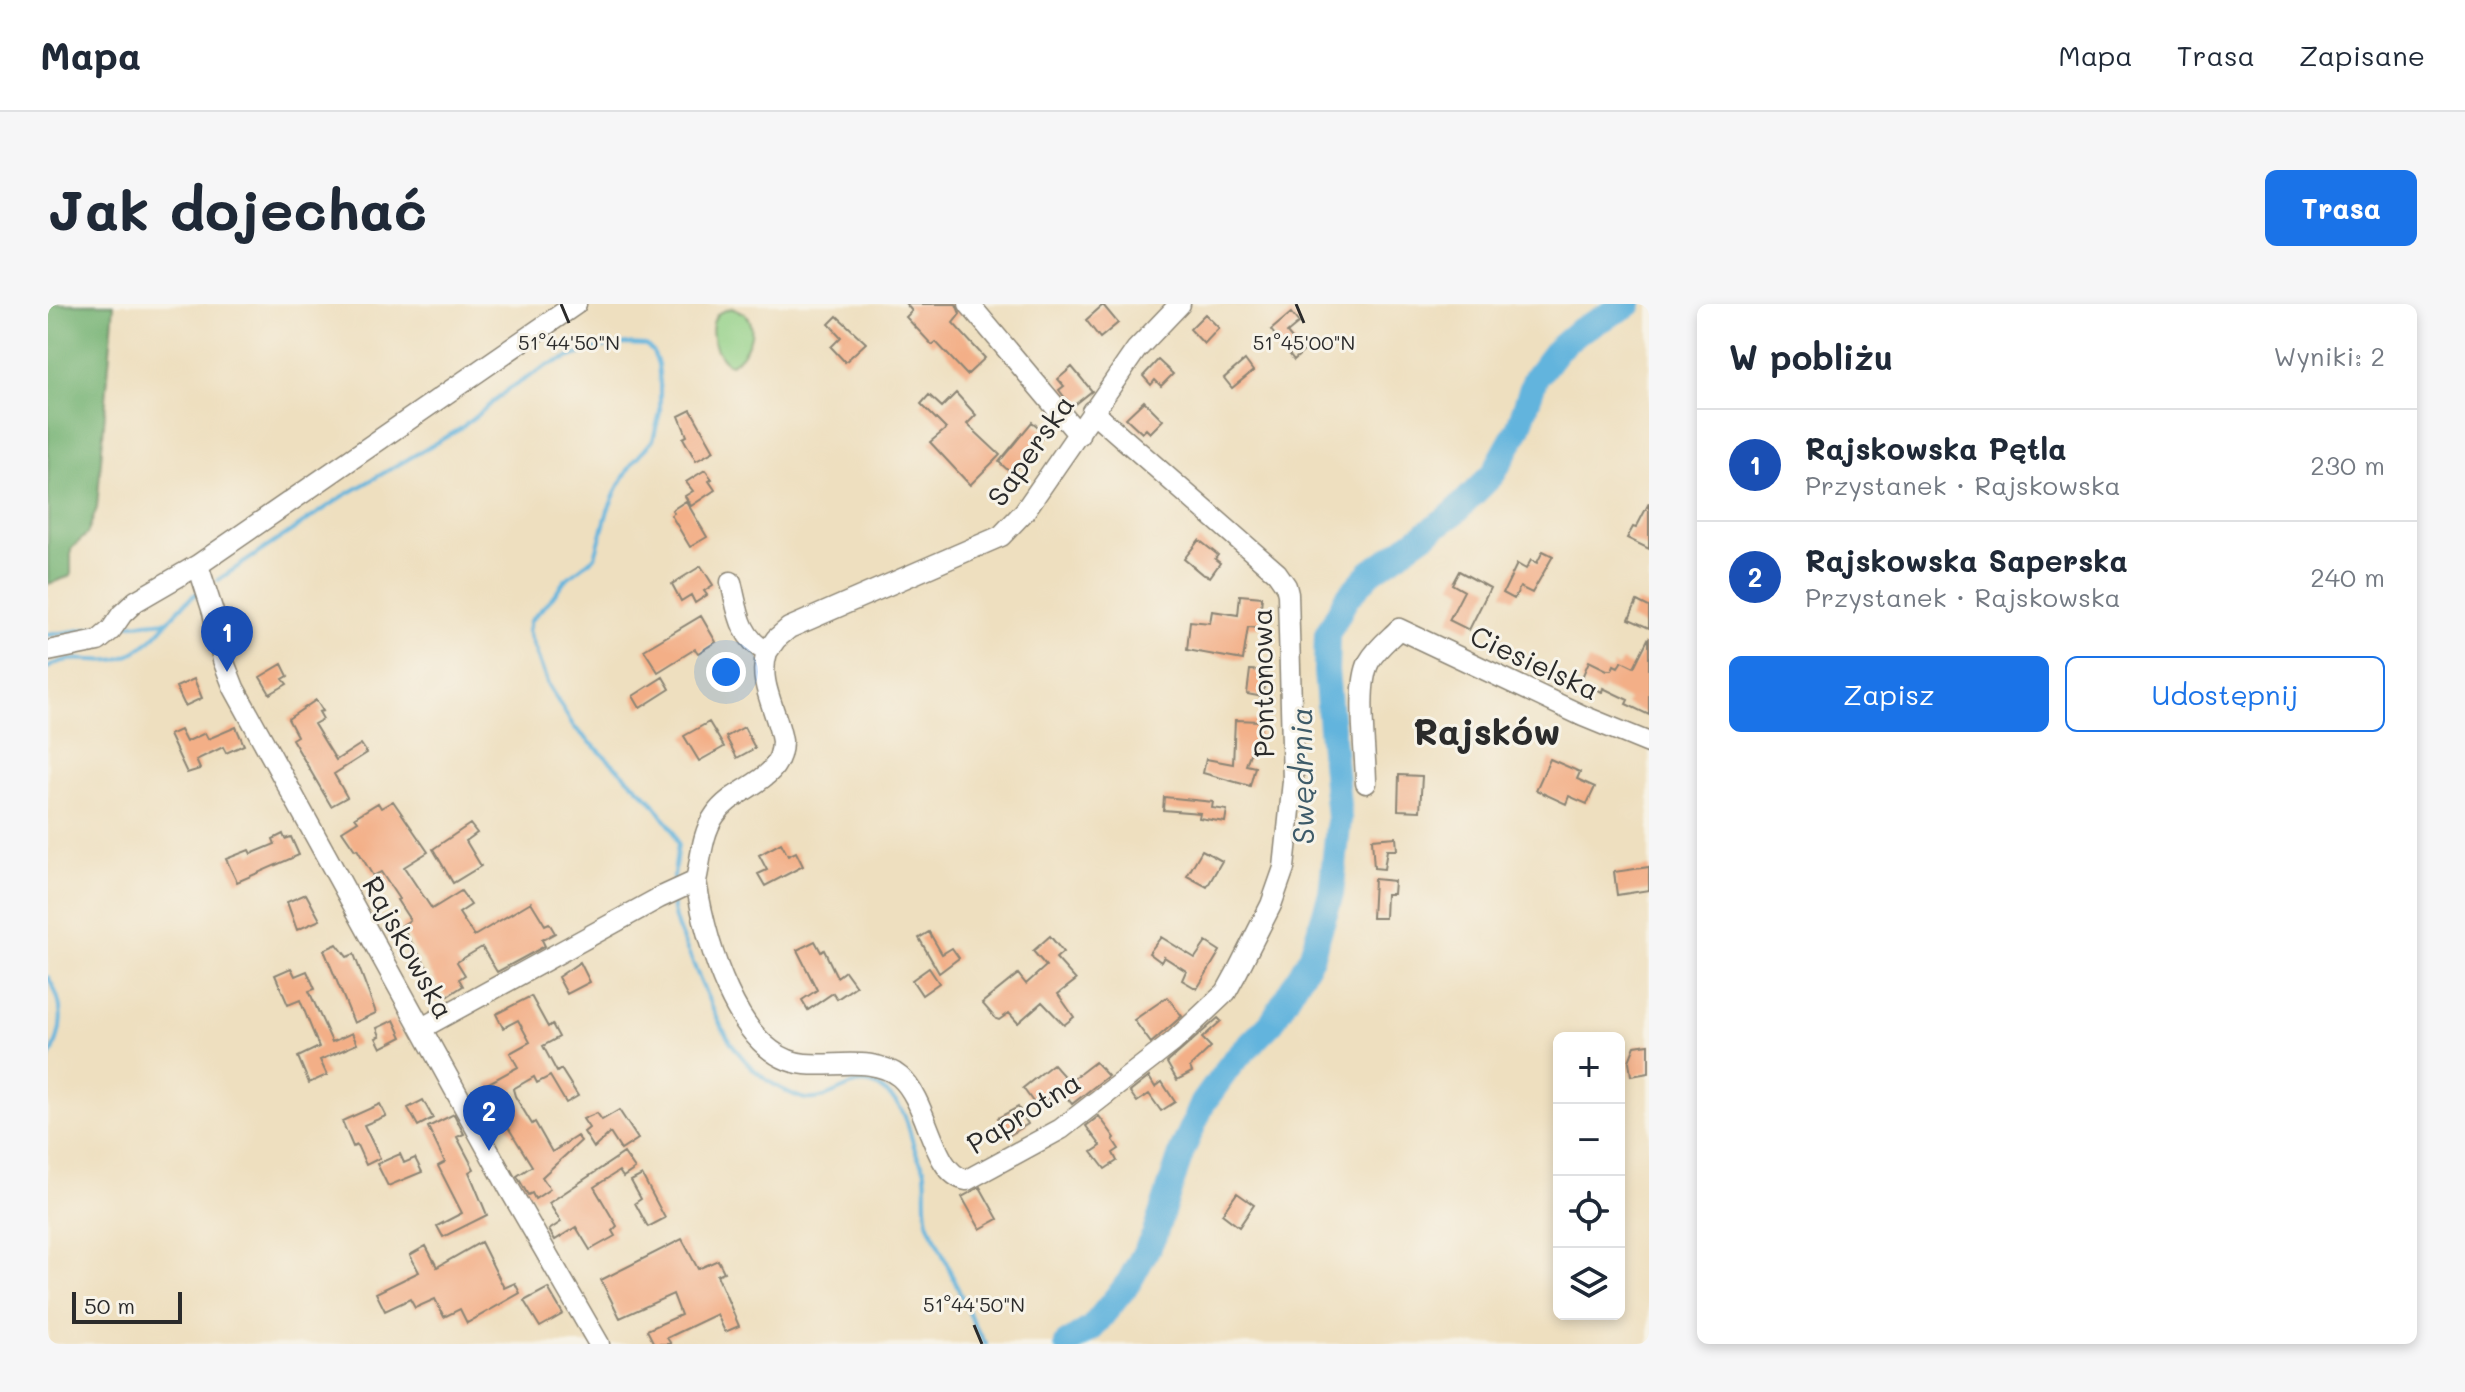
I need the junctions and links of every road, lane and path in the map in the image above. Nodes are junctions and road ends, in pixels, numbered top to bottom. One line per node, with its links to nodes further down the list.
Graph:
1 (576, 304): 6 (street)
2 (969, 304): 5 (street)
3 (1180, 304): 4 (street, Saperska)
4 (1092, 411): 5 (street, Saperska); 13 (street, Pontonowa)
5 (1079, 435): 9 (street, Saperska)
6 (198, 565): 8 (street); 14 (street, Rajskowska)
7 (731, 582): 9 (street)
8 (48, 651)
9 (767, 652): 12 (street)
10 (1649, 743): 11 (street, Ciesielska)
11 (1366, 783)
12 (690, 884): 13 (street, Paprotna); 14 (street)
13 (1255, 939)
14 (422, 1028): 15 (street, Rajskowska)
15 (599, 1344)

